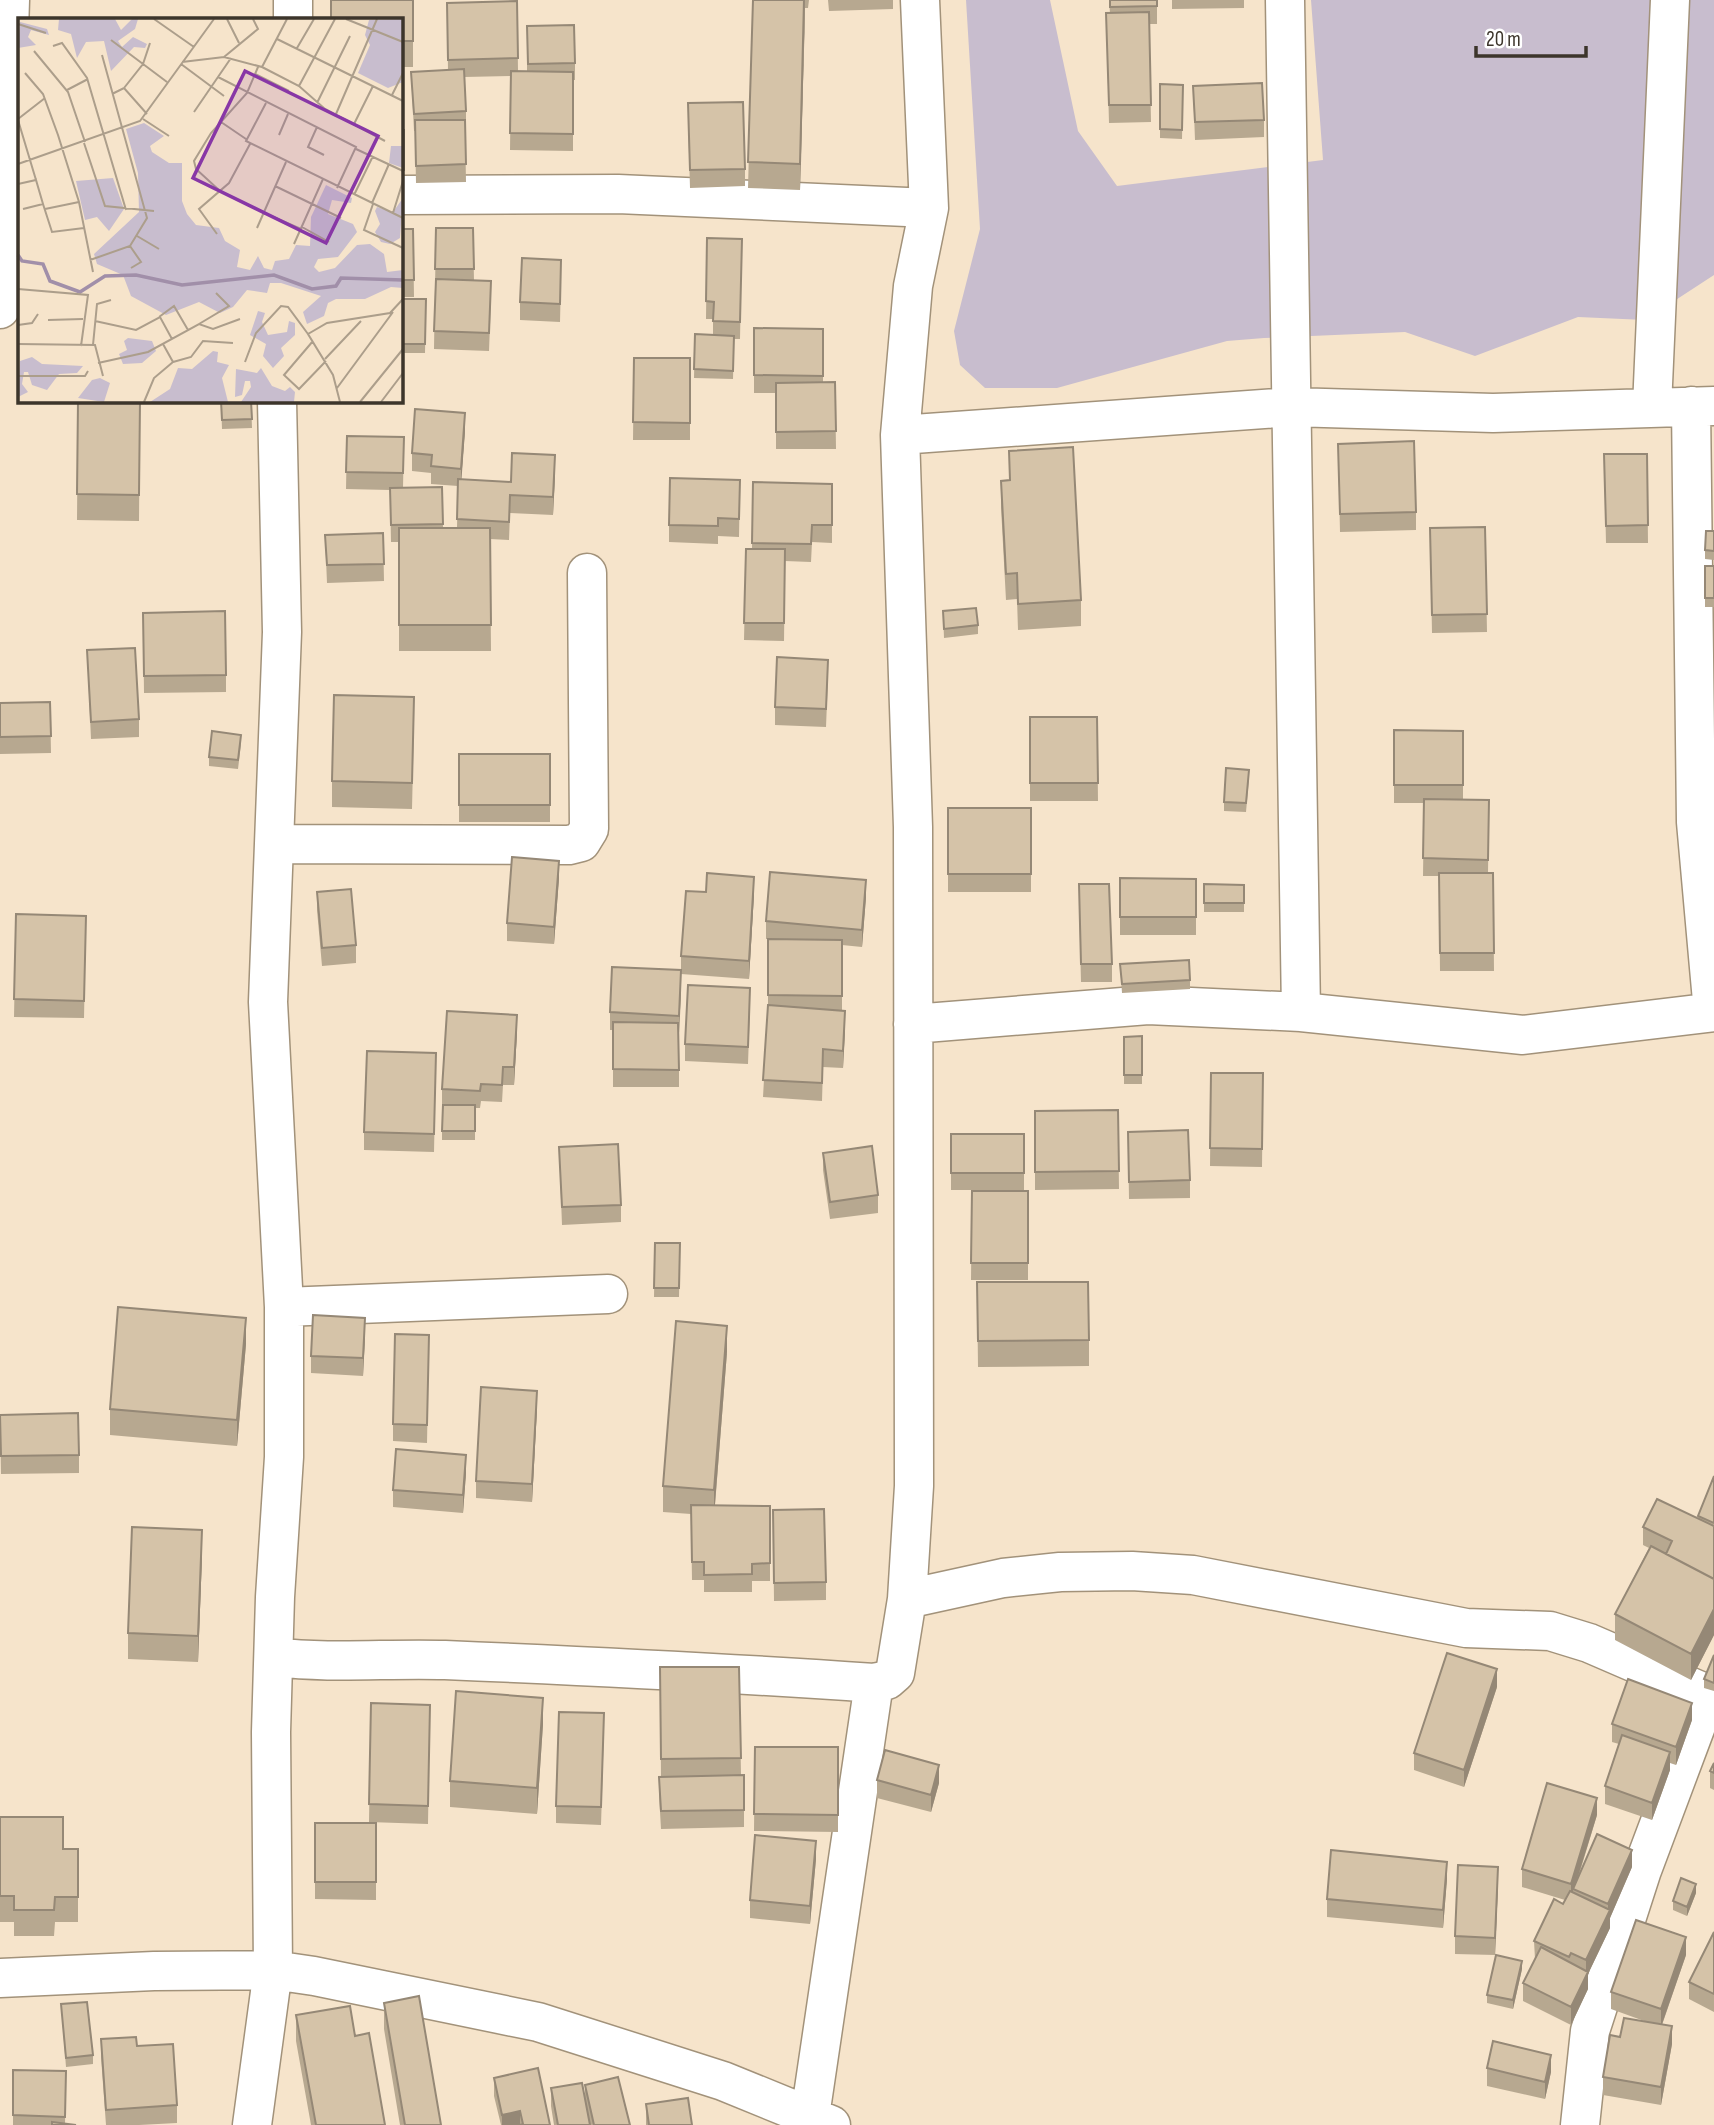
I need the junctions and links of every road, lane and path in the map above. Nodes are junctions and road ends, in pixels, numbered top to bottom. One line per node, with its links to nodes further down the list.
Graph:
1 (10, 0): 9 (street)
2 (293, 0): 6 (street)
3 (920, 0): 8 (street)
4 (1285, 0): 12 (street)
5 (1670, 0): 13 (street)
6 (293, 18)
7 (402, 195): 8 (street)
8 (929, 208): 14 (street)
9 (0, 309)
10 (278, 402): 16 (street)
11 (1702, 406): 13 (street); 18 (street)
12 (1291, 407): 13 (street); 14 (street); 17 (street)
13 (1652, 407)
14 (900, 435): 19 (street)
15 (587, 573): 16 (street)
16 (274, 844): 21 (street)
17 (1301, 1012): 18 (street); 19 (street)
18 (1713, 1012)
19 (913, 1024): 22 (street)
20 (608, 1294): 21 (street)
21 (284, 1307): 23 (street)
22 (906, 1599): 24 (street); 25 (street)
23 (275, 1657): 24 (street); 26 (street)
24 (874, 1683): 28 (street)
25 (1711, 1695): 30 (street)
26 (273, 1970): 27 (street); 28 (street); 29 (street)
27 (0, 1978)
28 (821, 2121)
29 (251, 2125)
30 (1580, 2125)

